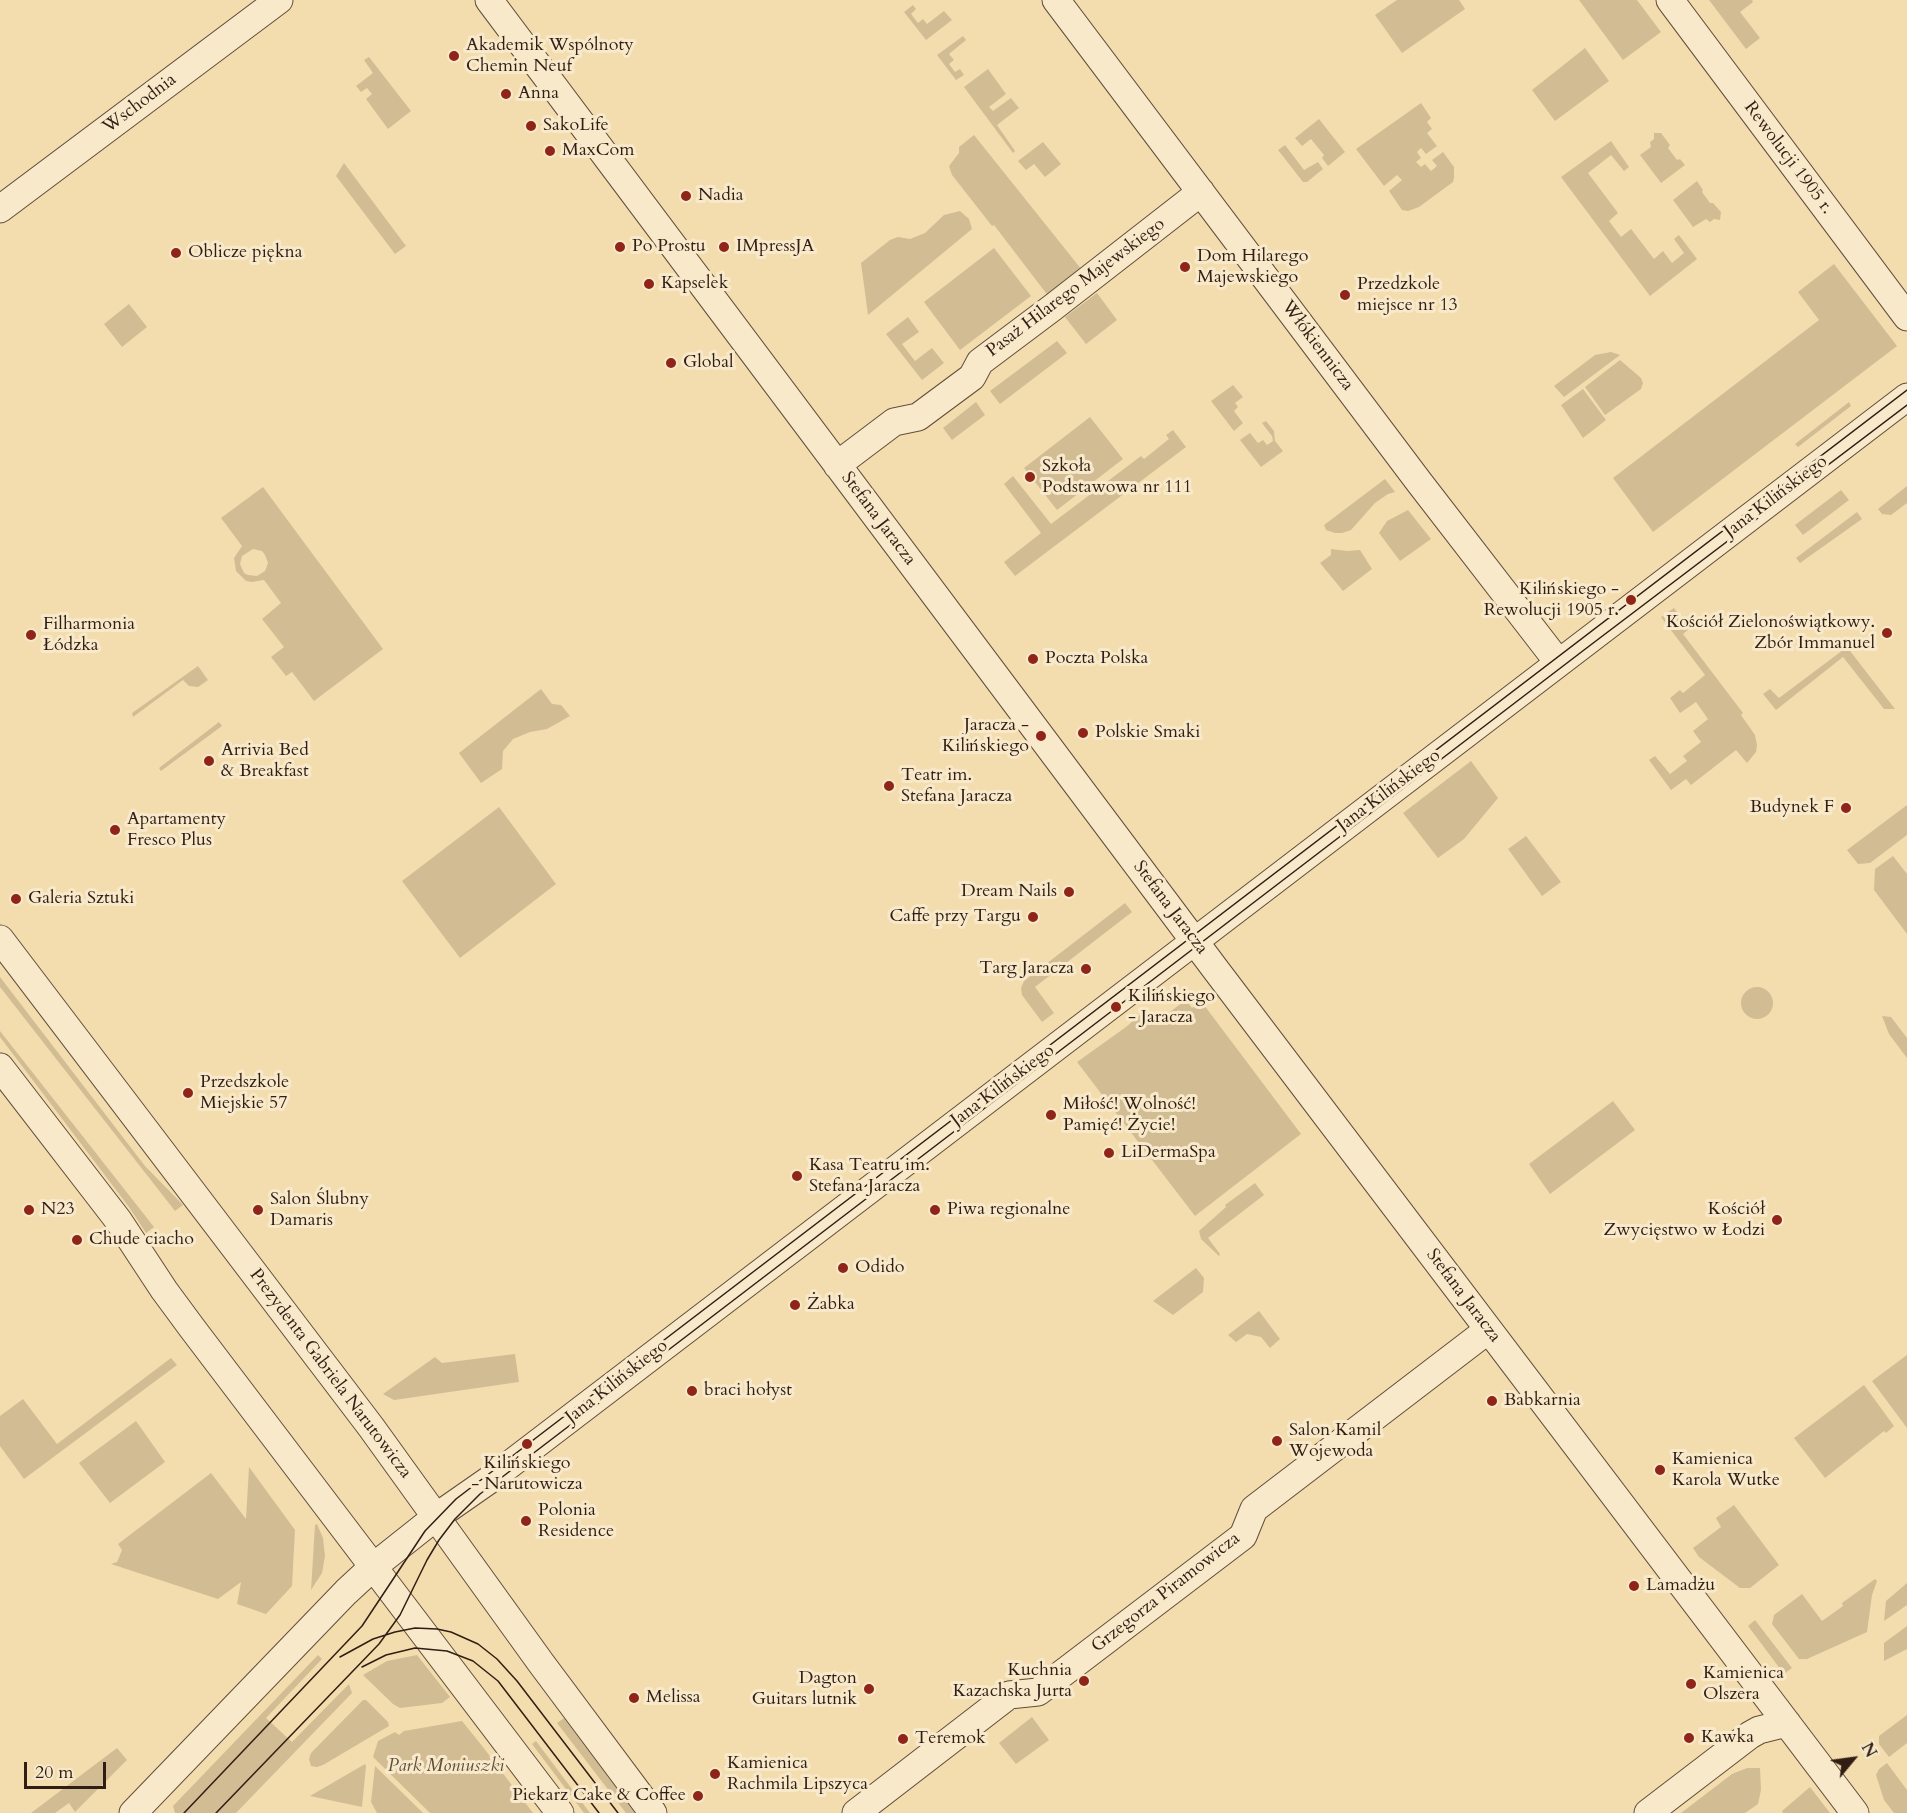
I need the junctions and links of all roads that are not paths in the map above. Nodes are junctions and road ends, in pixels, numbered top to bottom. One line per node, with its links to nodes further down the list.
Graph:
1 (279, 0): 6 (street, Wschodnia)
2 (489, 0): 9 (street, Stefana Jaracza)
3 (1056, 0): 5 (street, Włókiennicza)
4 (1670, 0): 7 (street, Rewolucji 1905 r.)
5 (1201, 192): 9 (street, Pasaż Hilarego Majewskiego); 10 (street, Włókiennicza)
6 (0, 209)
7 (1907, 317)
8 (1907, 397): 10 (street, Jana Kilińskiego)
9 (837, 465): 12 (street, Stefana Jaracza)
10 (1558, 662): 12 (street, Jana Kilińskiego)
11 (0, 939): 15 (street, Prezydenta Gabriela Narutowicza)
12 (1194, 940): 14 (street, Stefana Jaracza); 15 (street, Jana Kilińskiego)
13 (0, 1066): 16 (street)
14 (1488, 1330): 17 (street, Stefana Jaracza); 21 (street, Grzegorza Piramowicza)
15 (436, 1517): 16 (street, Jana Kilińskiego); 20 (street, Prezydenta Gabriela Narutowicza)
16 (373, 1567): 18 (street, Jana Kilińskiego); 19 (street)
17 (1787, 1723): 22 (street); 23 (street, Stefana Jaracza)
18 (133, 1813)
19 (560, 1813)
20 (653, 1813)
21 (856, 1813)
22 (1648, 1813)
23 (1855, 1813)

